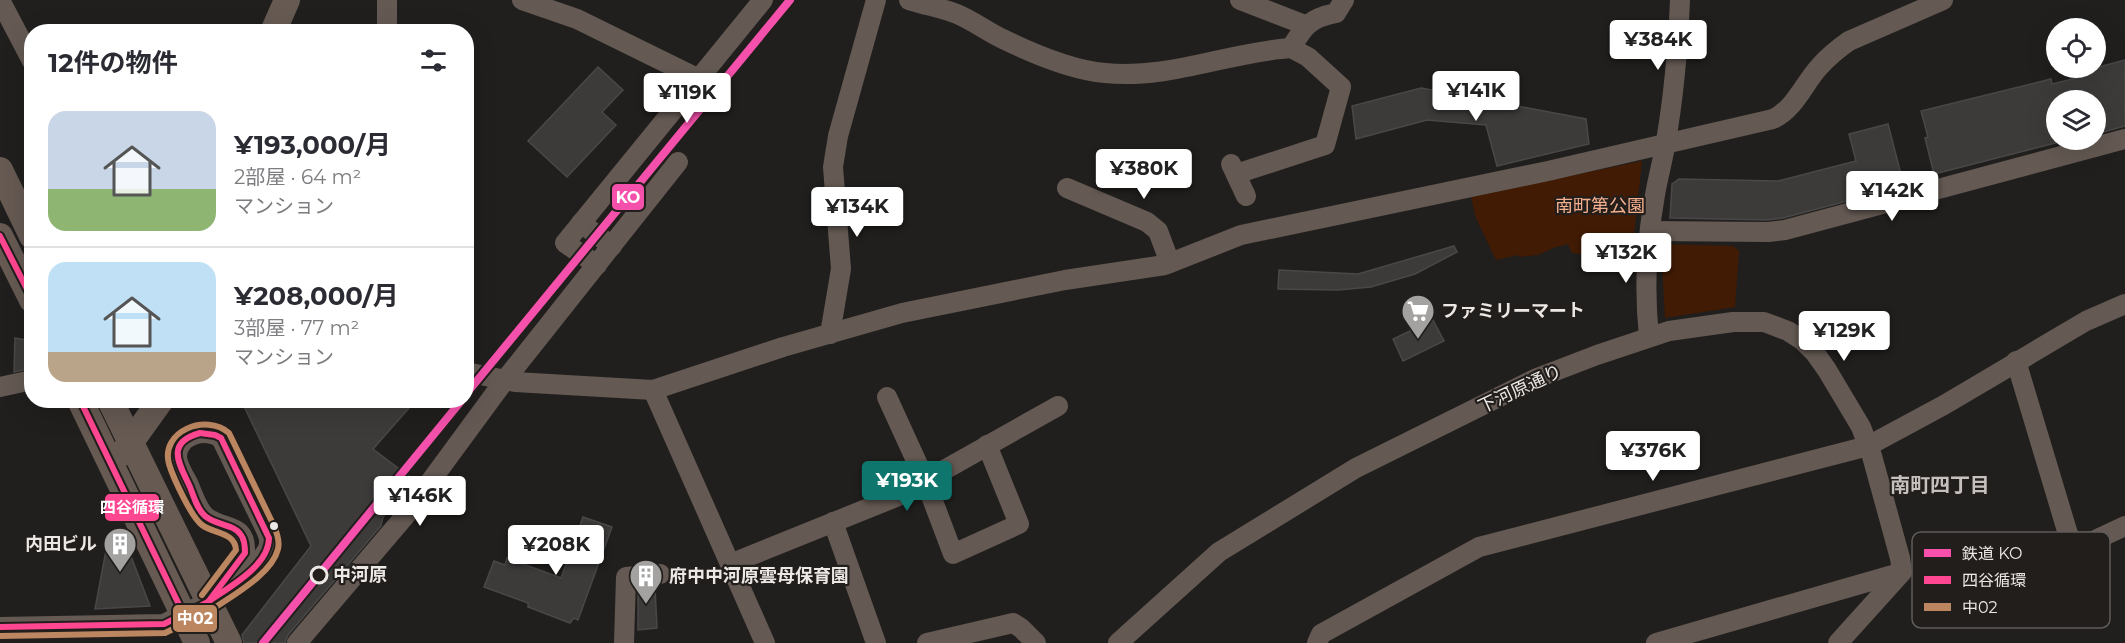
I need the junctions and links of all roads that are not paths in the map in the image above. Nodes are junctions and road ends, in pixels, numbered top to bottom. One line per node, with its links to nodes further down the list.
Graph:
1 (0, 0): 16 (street)
2 (287, 0): 13 (main road)
3 (387, 0): 14 (street)
4 (522, 0): 18 (street)
5 (763, 0): 18 (street)
6 (876, 0): 34 (street)
7 (909, 0): 17 (street)
8 (1240, 0): 15 (street)
9 (1344, 0): 15 (street)
10 (1680, 0): 20 (street)
11 (1943, 0): 12 (street)
12 (1899, 9): 20 (street)
13 (276, 24)
14 (387, 24)
15 (1305, 25): 17 (street)
16 (24, 46)
17 (1291, 48): 23 (street)
18 (699, 79): 26 (street)
19 (2125, 139): 27 (street)
20 (1666, 145): 27 (street); 30 (street)
21 (678, 162): 29 (street)
22 (0, 171): 25 (main road)
23 (1246, 196)
24 (1074, 197): 30 (street)
25 (24, 220)
26 (581, 223): 29 (street); 31 (street)
27 (1650, 231): 35 (street)
28 (0, 236): 32 (main road)
29 (612, 246): 31 (street)
30 (1170, 263): 34 (street)
31 (597, 265): 38 (street)
32 (24, 284)
33 (2125, 304): 36 (street)
34 (830, 334): 41 (street)
35 (1649, 337): 49 (street, 下河原通り); 72 (street, 下河原通り)
36 (2016, 361): 49 (street); 56 (street)
37 (474, 374): 38 (street)
38 (505, 380): 41 (street); 66 (street)
39 (24, 382): 40 (street)
40 (0, 387)
41 (653, 390): 58 (street)
42 (888, 397): 51 (street)
43 (1058, 406): 48 (street)
44 (84, 408): 50 (main road)
45 (114, 408): 47 (main road)
46 (155, 408): 47 (main road)
47 (130, 442): 50 (main road); 61 (main road)
48 (987, 445): 51 (street); 51 (street)
49 (1868, 446): 59 (street, 下河原通り); 73 (street)
50 (114, 472): 62 (main road)
51 (925, 480): 53 (street)
52 (254, 504): 54 (street); 54 (street); 61 (street)
53 (833, 522): 58 (street); 69 (street)
54 (225, 525): 61 (street)
55 (2125, 526): 57 (street)
56 (2067, 532)
57 (2110, 533)
58 (730, 564): 68 (street)
59 (1902, 572): 74 (street); 75 (street)
60 (660, 574): 67 (street)
61 (208, 602): 62 (street); 65 (main road)
62 (184, 615): 63 (street); 64 (main road)
63 (0, 627)
64 (197, 643)
65 (229, 643)
66 (297, 643)
67 (624, 643)
68 (765, 643)
69 (876, 643)
70 (927, 643): 71 (street)
71 (1036, 643)
72 (1118, 643)
73 (1317, 643)
74 (1656, 643)
75 (1838, 643)

